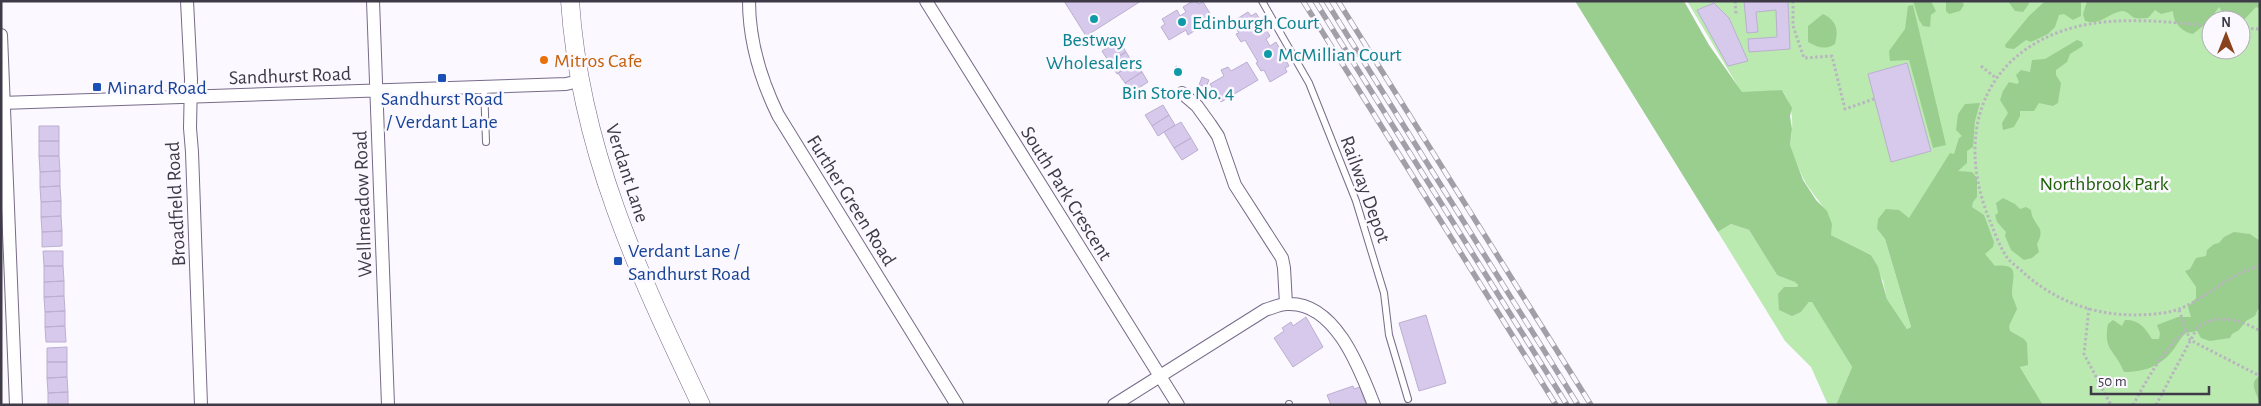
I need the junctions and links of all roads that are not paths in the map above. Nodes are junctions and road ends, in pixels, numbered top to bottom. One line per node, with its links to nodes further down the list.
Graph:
1 (187, 1): 12 (street, Broadfield Road)
2 (373, 1): 10 (street, Wellmeadow Road)
3 (570, 1): 8 (street, Verdant Lane)
4 (749, 1): 22 (street, Further Green Road)
5 (926, 1): 16 (street, South Park Crescent)
6 (1262, 1): 17 (lane, Railway Depot)
7 (1, 35): 13 (street)
8 (579, 81): 9 (street, Sandhurst Road); 21 (street, Verdant Lane)
9 (484, 86): 10 (street, Sandhurst Road); 14 (lane)
10 (377, 91): 12 (street, Sandhurst Road); 20 (street, Wellmeadow Road)
11 (1182, 92): 15 (street)
12 (191, 98): 13 (street, Sandhurst Road); 19 (street, Broadfield Road)
13 (3, 102): 18 (street)
14 (486, 142)
15 (1286, 304): 16 (street); 25 (street)
16 (1160, 376): 23 (street); 24 (street, South Park Crescent)
17 (1408, 399)
18 (16, 405)
19 (201, 405)
20 (388, 405)
21 (701, 405)
22 (957, 405)
23 (1114, 405)
24 (1178, 405)
25 (1374, 405)

